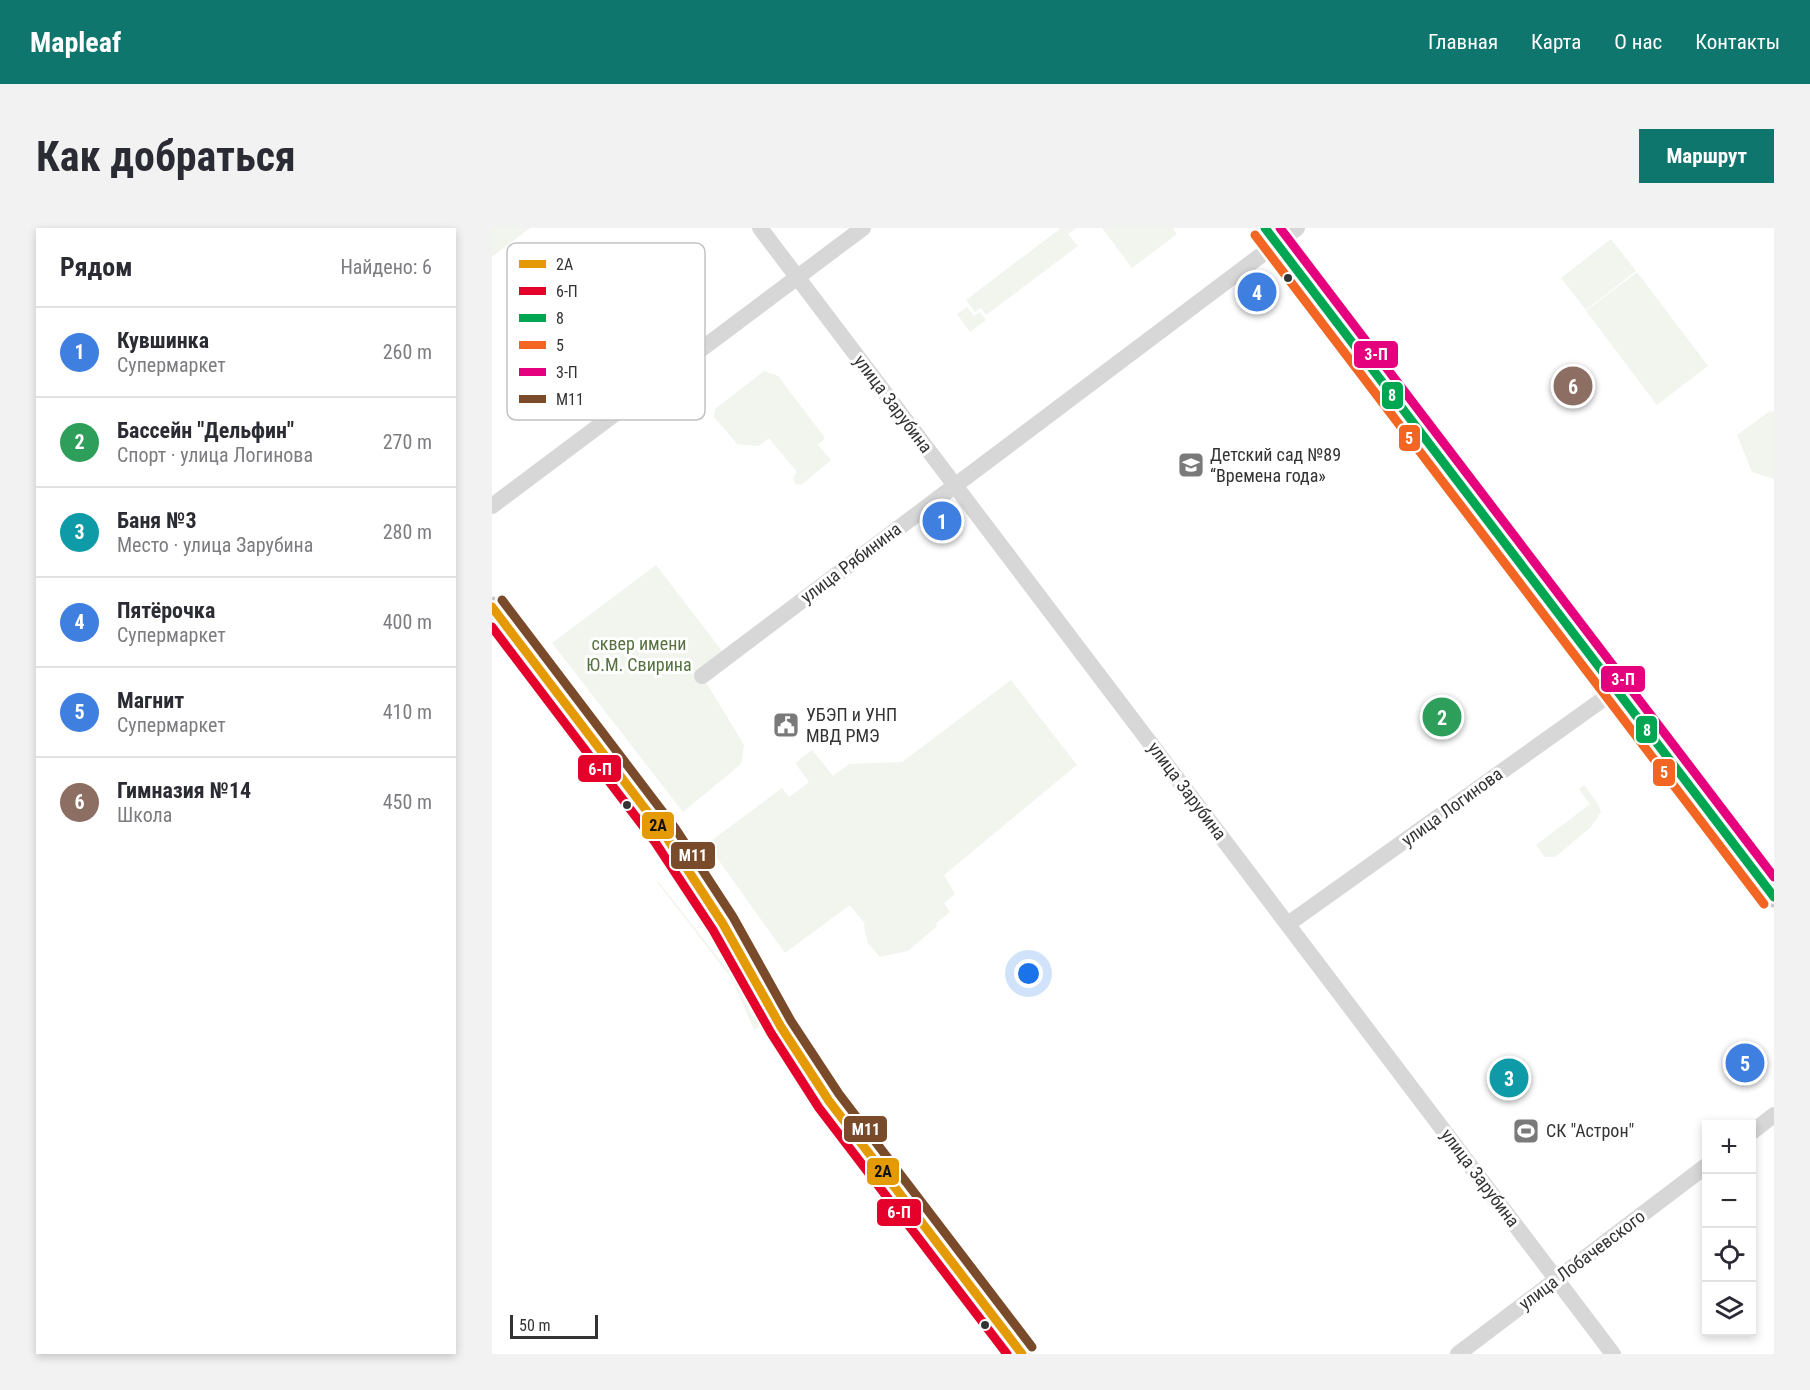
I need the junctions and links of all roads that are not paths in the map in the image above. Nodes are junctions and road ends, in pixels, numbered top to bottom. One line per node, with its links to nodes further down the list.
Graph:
1 (760, 228): 5 (street, улица Зарубина)
2 (863, 228): 5 (street)
3 (1297, 228): 4 (street, улица Рябинина)
4 (1267, 242): 8 (street, улица Рябинина); 12 (main road)
5 (797, 277): 6 (street); 8 (street, улица Зарубина)
6 (705, 346)
7 (607, 420): 9 (street)
8 (955, 485): 11 (street, улица Рябинина); 14 (street, улица Зарубина)
9 (492, 506)
10 (492, 608): 19 (main road)
11 (702, 676)
12 (1616, 690): 13 (main road); 14 (street, улица Логинова)
13 (1774, 897)
14 (1288, 924): 18 (street, улица Зарубина)
15 (1774, 1115): 16 (street)
16 (1756, 1129)
17 (1702, 1170): 18 (street, улица Лобачевского)
18 (1557, 1279): 20 (street, улица Лобачевского); 21 (street, улица Зарубина)
19 (1022, 1354)
20 (1458, 1354)
21 (1613, 1354)

